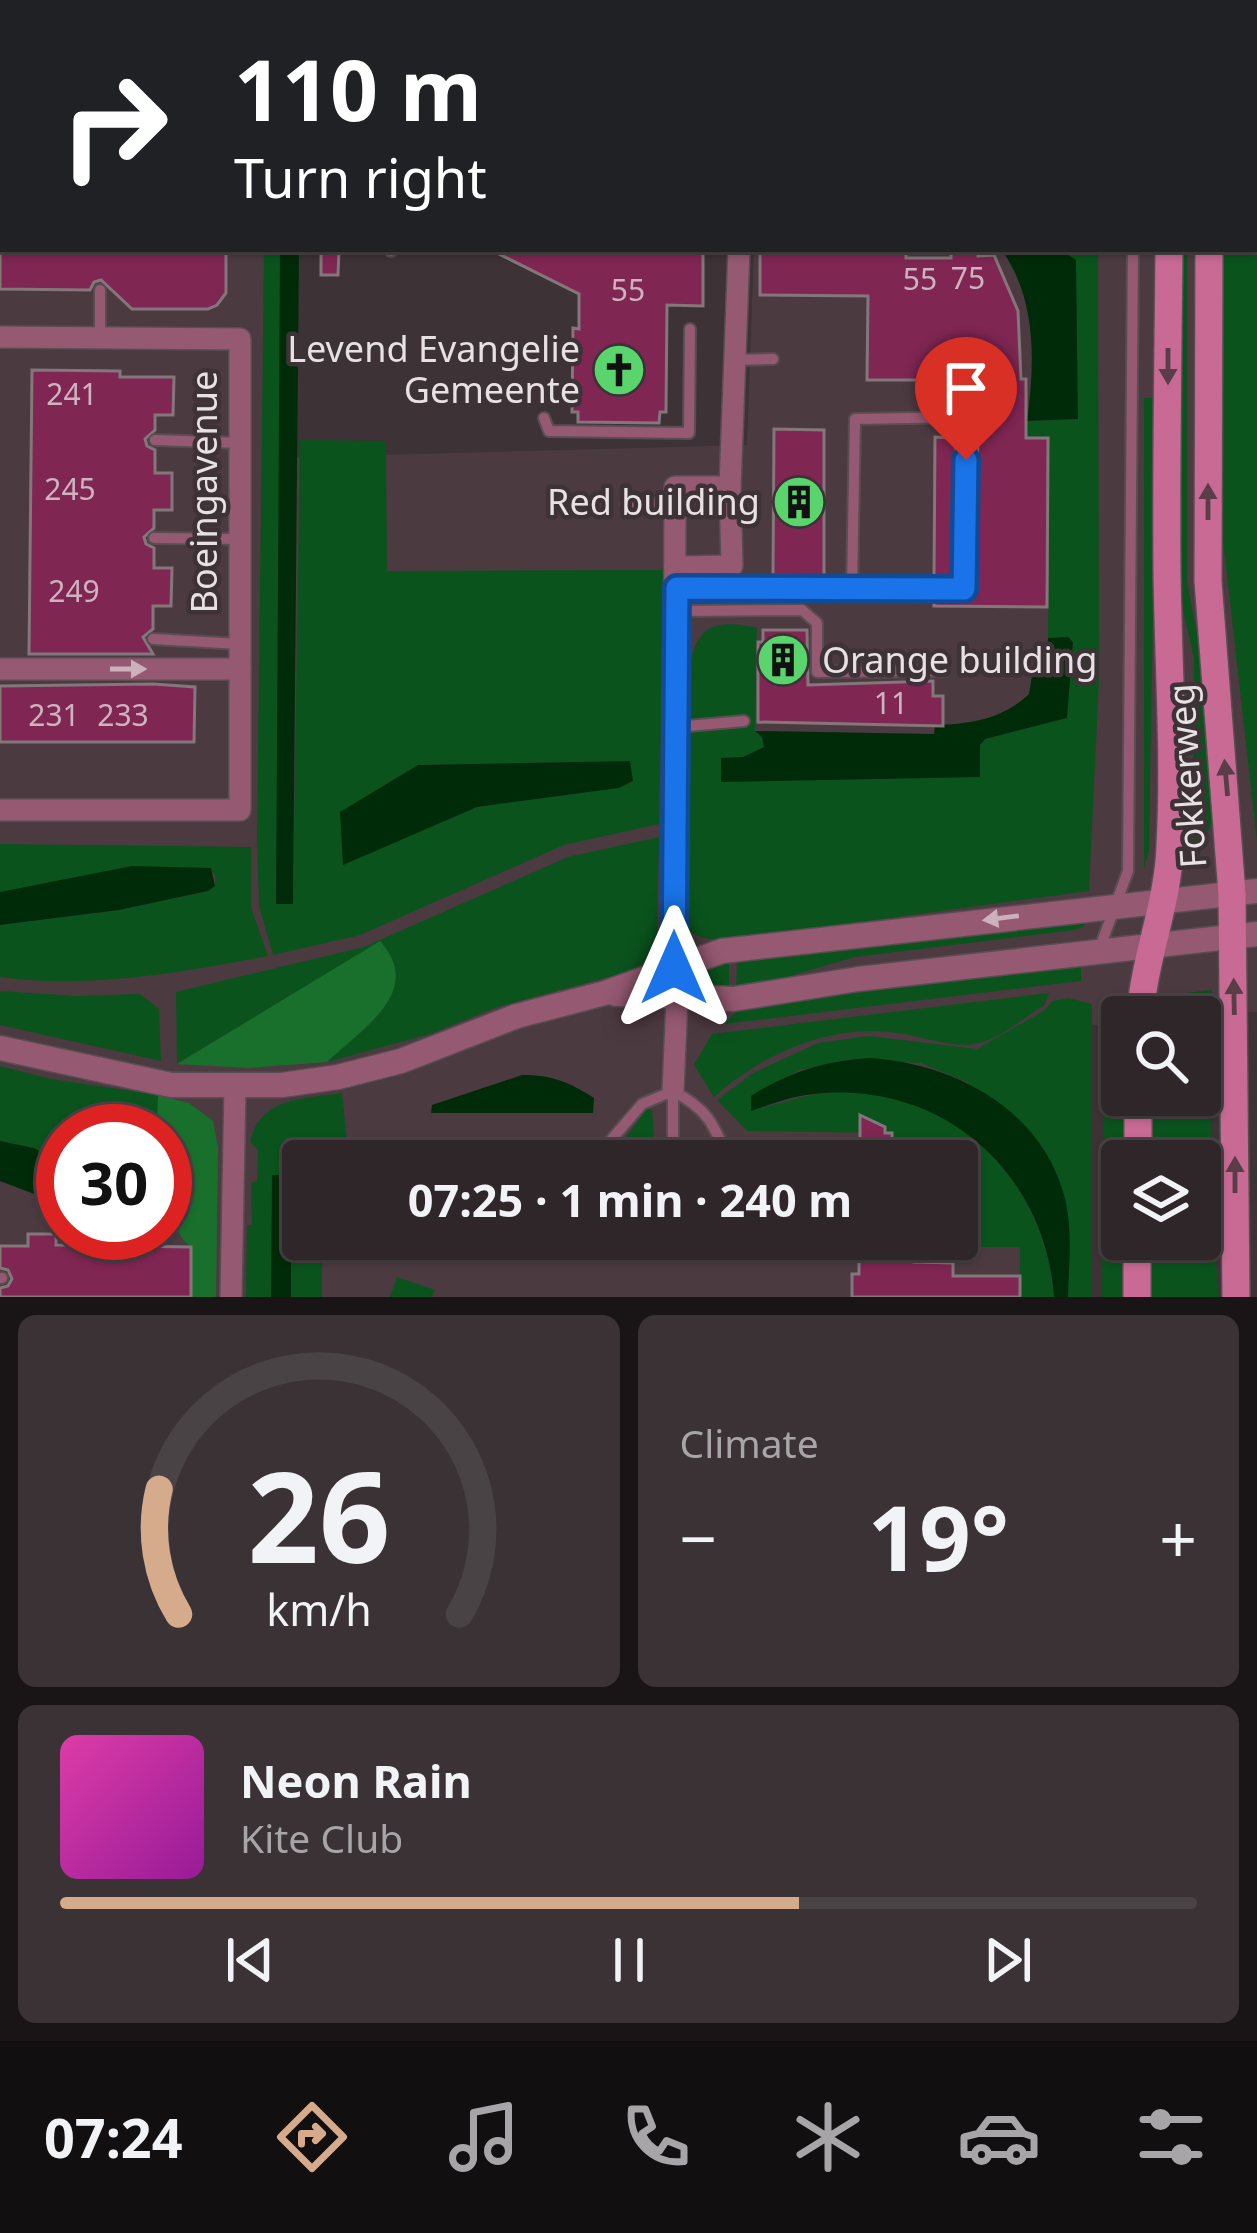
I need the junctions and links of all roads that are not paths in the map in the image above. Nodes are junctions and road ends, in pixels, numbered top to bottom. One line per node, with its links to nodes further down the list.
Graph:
1 (739, 252): 10 (street)
2 (1133, 252): 31 (lane, Fokkerweg)
3 (1169, 252): 30 (main road, Fokkerweg, one-way to 30)
4 (1209, 252): 29 (main road, Fokkerweg, one-way to 4)
5 (100, 290): 8 (lane)
6 (690, 329): 11 (lane)
7 (0, 337): 8 (street, Boeingavenue)
8 (100, 338): 13 (street, Boeingavenue)
9 (773, 359): 10 (lane)
10 (732, 360): 14 (street)
11 (544, 418)
12 (155, 440): 13 (lane)
13 (240, 442): 18 (street, Boeingavenue)
14 (730, 487): 15 (street); 19 (street)
15 (675, 503): 16 (lane); 19 (street)
16 (626, 504)
17 (154, 538): 18 (lane)
18 (240, 539): 22 (street, Boeingavenue)
19 (676, 589): 20 (lane); 25 (lane); 27 (street)
20 (852, 589): 20 (lane)
21 (153, 639): 22 (lane)
22 (240, 644): 24 (street, Boeingavenue)
23 (8, 669): 24 (street, one-way to 24)
24 (240, 669): 28 (street, Boeingavenue)
25 (942, 671)
26 (744, 721): 27 (lane)
27 (676, 727): 35 (street)
28 (0, 810)
29 (1245, 893): 30 (street); 32 (main road, Fokkerweg)
30 (1164, 900): 31 (street); 33 (main road, Fokkerweg)
31 (1118, 905): 34 (lane, Fokkerweg); 35 (street, one-way to 35)
32 (1245, 935): 33 (street); 48 (main road, Fokkerweg, one-way to 32)
33 (1152, 944): 34 (street); 37 (main road, Fokkerweg)
34 (1099, 950): 38 (street)
35 (674, 968): 36 (street); 38 (street)
36 (604, 992): 38 (street); 40 (street)
37 (1143, 996)
38 (677, 998): 41 (street)
39 (0, 1048): 40 (street)
40 (235, 1087): 46 (street)
41 (673, 1091): 42 (lane); 43 (lane); 44 (lane)
42 (611, 1140)
43 (674, 1140)
44 (720, 1140)
45 (1137, 1260): 47 (main road)
46 (231, 1297)
47 (1137, 1297)
48 (1236, 1297)

